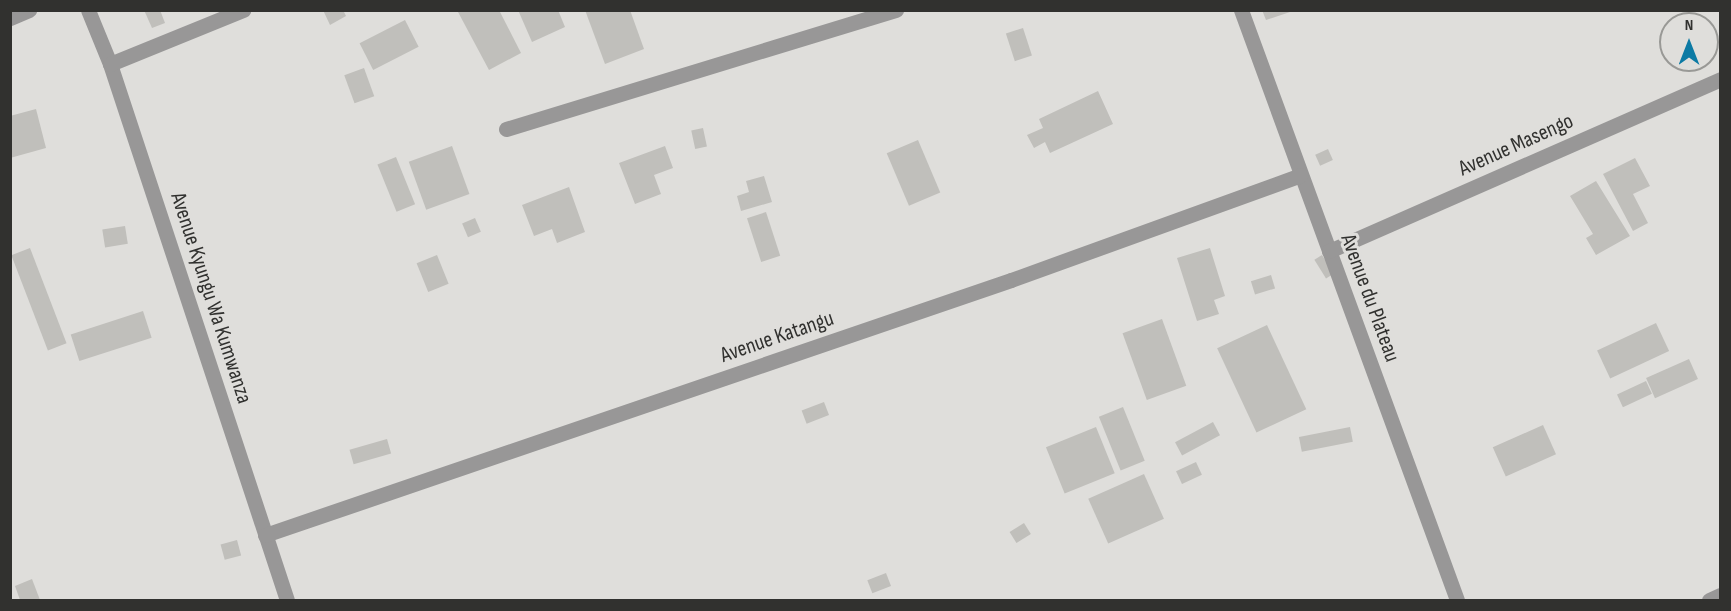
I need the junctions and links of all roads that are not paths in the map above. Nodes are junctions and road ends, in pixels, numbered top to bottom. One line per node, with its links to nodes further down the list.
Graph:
1 (29, 10): 6 (street)
2 (88, 10): 7 (street, Avenue Kyungu Wa Kumwanza)
3 (243, 10): 7 (street)
4 (896, 10): 9 (street)
5 (1241, 10): 10 (street, Avenue du Plateau)
6 (10, 18)
7 (110, 64): 12 (street, Avenue Kyungu Wa Kumwanza)
8 (1720, 79): 11 (street, Avenue Masengo)
9 (506, 129)
10 (1300, 175): 11 (street, Avenue du Plateau); 12 (street, Avenue Katangu)
11 (1329, 251): 15 (street, Avenue du Plateau)
12 (265, 535): 14 (street, Avenue Kyungu Wa Kumwanza)
13 (1720, 595): 16 (street)
14 (287, 600)
15 (1458, 600)
16 (1709, 600)

